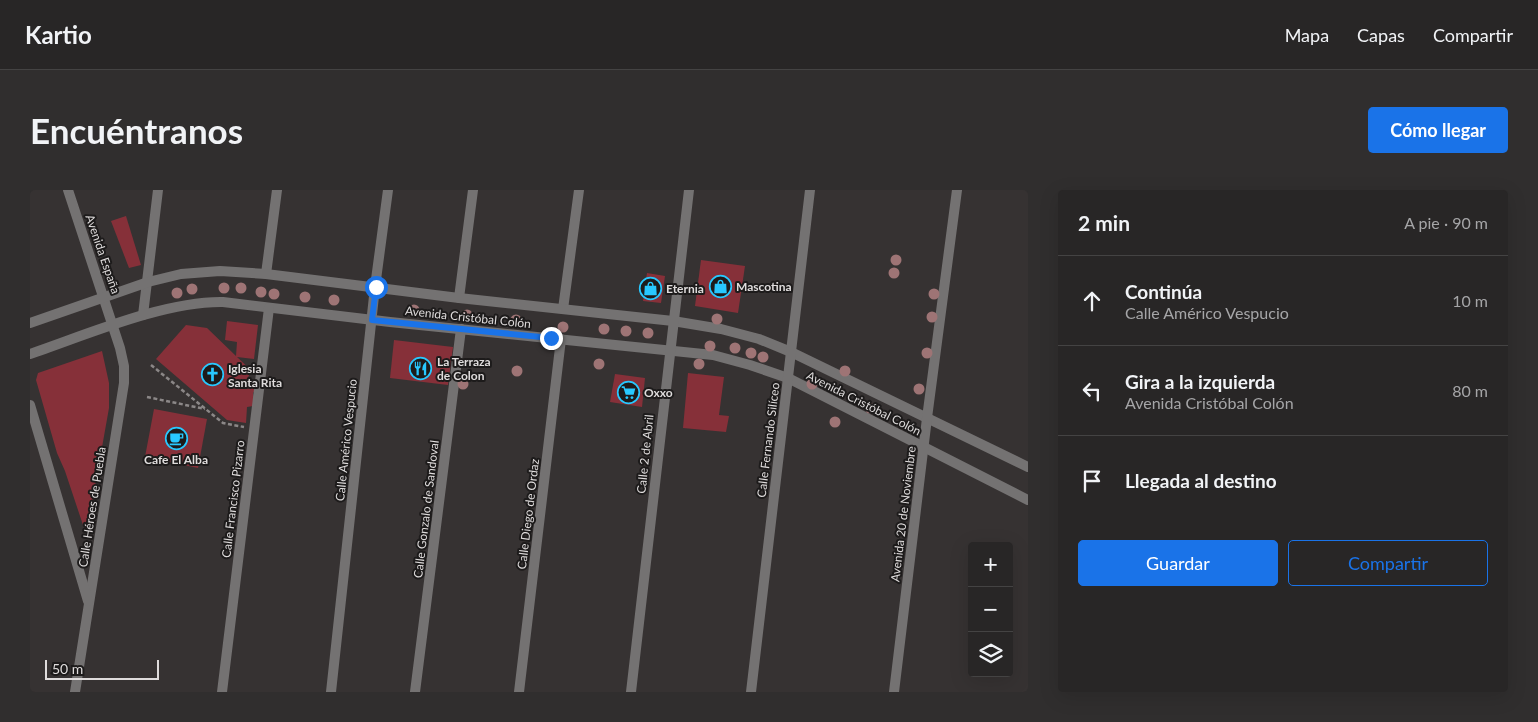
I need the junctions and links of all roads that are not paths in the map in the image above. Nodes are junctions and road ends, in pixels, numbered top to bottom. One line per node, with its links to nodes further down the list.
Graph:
1 (68, 190): 13 (street, Avenida España)
2 (158, 190): 11 (street)
3 (277, 190): 10 (street)
4 (388, 190): 12 (street, Calle Américo Vespucio)
5 (473, 190): 14 (street)
6 (579, 190): 16 (street)
7 (689, 190): 19 (street, Calle 2 de Abril)
8 (810, 190): 25 (street, Calle Fernando Silíceo)
9 (957, 190): 29 (street, Avenida 20 de Noviembre)
10 (266, 274): 11 (street, Avenida Cristóbal Colón); 12 (street, Avenida Cristóbal Colón)
11 (148, 282): 13 (street, Avenida Cristóbal Colón); 17 (street)
12 (376, 287): 14 (street, Avenida Cristóbal Colón); 18 (street, Calle Américo Vespucio)
13 (104, 298): 20 (street, Avenida Cristóbal Colón); 21 (street, Avenida España)
14 (459, 298): 16 (street, Avenida Cristóbal Colón)
15 (269, 308): 17 (street, Avenida Cristóbal Colón); 18 (street, Avenida Cristóbal Colón); 35 (street, Calle Francisco Pizarro)
16 (563, 309): 19 (street, Avenida Cristóbal Colón)
17 (143, 315): 21 (street, Avenida Cristóbal Colón)
18 (372, 320): 22 (street, Avenida Cristóbal Colón); 36 (street, Calle Américo Vespucio)
19 (673, 321): 24 (street, Calle 2 de Abril); 25 (street, Avenida Cristóbal Colón)
20 (30, 323)
21 (113, 326): 26 (street, Avenida Cristóbal Colón); 33 (street, Calle Héroes de Puebla)
22 (461, 329): 23 (street, Avenida Cristóbal Colón); 37 (street, Calle Gonzalo de Sandoval)
23 (561, 339): 24 (street, Avenida Cristóbal Colón); 38 (street, Calle Diego de Ordaz)
24 (669, 349): 27 (street, Avenida Cristóbal Colón); 39 (street, Calle 2 de Abril)
25 (791, 352): 27 (street, Calle Fernando Silíceo); 29 (street, Avenida Cristóbal Colón)
26 (30, 354)
27 (788, 378): 30 (street, Avenida Cristóbal Colón); 40 (street, Calle Fernando Silíceo)
28 (30, 405): 33 (street)
29 (927, 418): 30 (street, Avenida 20 de Noviembre); 31 (street, Avenida Cristóbal Colón)
30 (923, 447): 32 (street, Avenida Cristóbal Colón); 41 (street, Avenida 20 de Noviembre)
31 (1028, 467)
32 (1028, 500)
33 (90, 605): 34 (street, Calle Héroes de Puebla)
34 (75, 692)
35 (222, 692)
36 (331, 692)
37 (415, 692)
38 (519, 692)
39 (631, 692)
40 (751, 692)
41 (894, 692)

